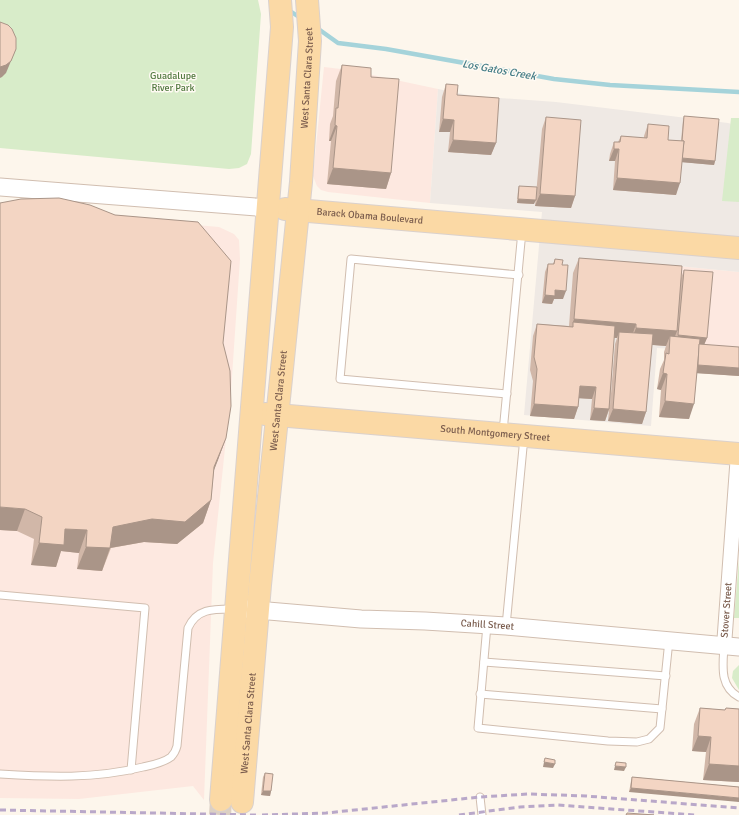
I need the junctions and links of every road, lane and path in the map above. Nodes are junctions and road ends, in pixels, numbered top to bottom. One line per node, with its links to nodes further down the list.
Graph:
1 (280, 0): 4 (main road, West Santa Clara Street)
2 (307, 0): 5 (main road, West Santa Clara Street)
3 (0, 187): 4 (street, Barack Obama Boulevard)
4 (268, 208): 5 (main road, Barack Obama Boulevard); 10 (main road, West Santa Clara Street)
5 (299, 210): 6 (main road, Barack Obama Boulevard); 11 (main road, West Santa Clara Street)
6 (523, 229): 7 (main road, Barack Obama Boulevard); 8 (lane)
7 (739, 248)
8 (519, 275): 9 (lane); 9 (lane)
9 (507, 394): 12 (lane)
10 (252, 414): 11 (main road, South Montgomery Street); 15 (main road, West Santa Clara Street)
11 (279, 415): 12 (main road, South Montgomery Street); 16 (main road, West Santa Clara Street)
12 (513, 436): 13 (main road, South Montgomery Street); 18 (lane)
13 (739, 454): 20 (street, Stover Street)
14 (0, 595): 26 (lane)
15 (236, 609): 16 (street, Cahill Street); 16 (main road, West Santa Clara Street); 26 (lane)
16 (259, 610): 17 (street, Cahill Street)
17 (487, 625): 18 (street, Cahill Street); 21 (lane)
18 (506, 626): 19 (street, Cahill Street)
19 (669, 640): 20 (street, Cahill Street); 22 (lane)
20 (732, 646): 24 (lane)
21 (484, 662): 22 (lane); 23 (lane)
22 (666, 676): 25 (lane)
23 (480, 694): 25 (lane); 25 (lane)
24 (739, 697)
25 (662, 709)
26 (132, 770): 27 (lane)
27 (0, 774)
28 (480, 797): 29 (lane)
29 (482, 815)

